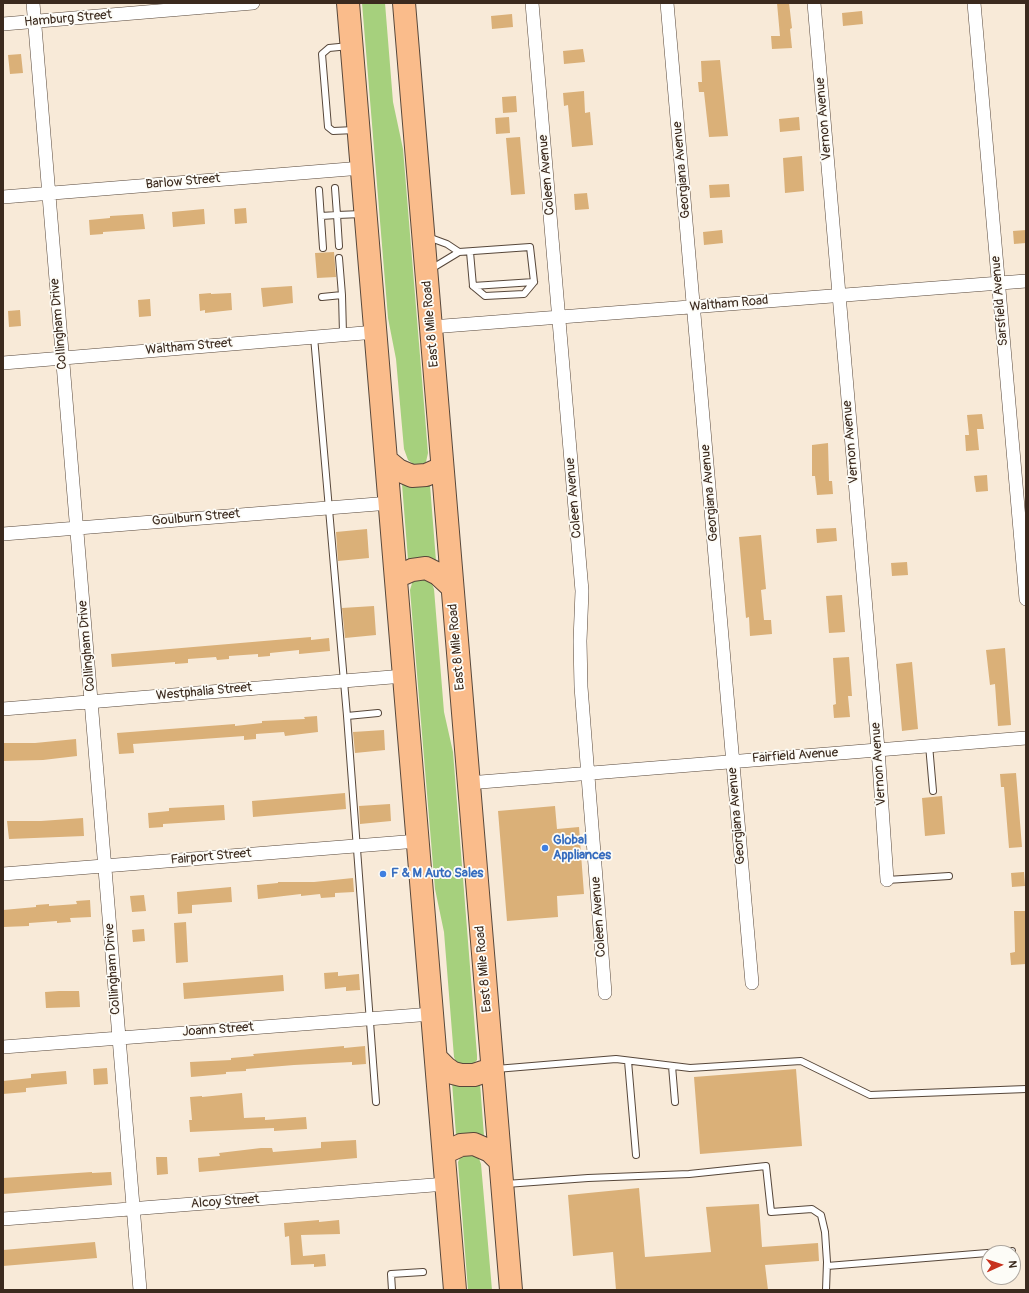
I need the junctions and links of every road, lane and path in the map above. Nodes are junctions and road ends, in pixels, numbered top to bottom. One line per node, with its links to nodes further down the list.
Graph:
1 (33, 3): 9 (street, Collingham Drive)
2 (253, 3): 9 (street, Hamburg Street)
3 (348, 3): 11 (highway)
4 (404, 3): 21 (highway, East 8 Mile Road)
5 (532, 3): 36 (street, Coleen Avenue)
6 (667, 3): 35 (street, Georgiana Avenue)
7 (814, 3): 33 (street, Vernon Avenue)
8 (974, 3): 30 (street, Sarsfield Avenue)
9 (34, 21): 10 (street, Hamburg Street); 16 (street, Collingham Drive)
10 (3, 24)
11 (352, 46): 12 (highway); 12 (lane)
12 (359, 130): 13 (highway)
13 (362, 168): 16 (street, Barlow Street); 18 (highway)
14 (335, 188): 19 (lane)
15 (319, 190): 20 (lane)
16 (48, 193): 17 (street, Barlow Street); 41 (street, Collingham Drive)
17 (3, 197)
18 (366, 214): 19 (lane); 38 (highway)
19 (337, 215): 20 (lane); 22 (lane)
20 (321, 216): 23 (lane)
21 (423, 236): 24 (lane); 27 (highway, East 8 Mile Road)
22 (339, 246)
23 (324, 248)
24 (459, 252): 25 (lane); 27 (lane)
25 (470, 252): 29 (lane); 31 (lane)
26 (339, 258): 32 (lane)
27 (426, 272): 37 (highway, East 8 Mile Road)
28 (1026, 280): 30 (street, Waltham Road)
29 (534, 282): 31 (lane); 31 (lane)
30 (998, 283): 33 (street, Waltham Road); 51 (street, Sarsfield Avenue)
31 (473, 286)
32 (342, 295): 34 (lane); 39 (lane)
33 (838, 295): 35 (street, Waltham Road); 60 (street, Vernon Avenue)
34 (322, 296)
35 (694, 307): 36 (street, Waltham Road); 61 (street, Georgiana Avenue)
36 (559, 318): 37 (street, Waltham Road); 62 (street, Coleen Avenue)
37 (431, 327): 44 (highway, East 8 Mile Road)
38 (376, 332): 39 (street, Waltham Street); 43 (highway)
39 (343, 334): 40 (street, Waltham Street)
40 (314, 337): 41 (street, Waltham Street); 46 (lane)
41 (62, 358): 42 (street, Waltham Street); 47 (street, Collingham Drive)
42 (3, 363)
43 (386, 460): 44 (highway); 45 (highway)
44 (442, 468): 50 (highway, East 8 Mile Road)
45 (390, 503): 46 (street, Goulburn Street); 49 (highway)
46 (328, 507): 47 (street, Goulburn Street); 53 (lane)
47 (76, 528): 48 (street, Goulburn Street); 54 (street, Collingham Drive)
48 (3, 534)
49 (396, 577): 50 (highway); 52 (highway)
50 (452, 587): 63 (highway, East 8 Mile Road)
51 (1026, 599)
52 (404, 676): 53 (street, Westphalia Street); 65 (highway)
53 (344, 681): 54 (street, Westphalia Street); 57 (lane)
54 (91, 701): 55 (street, Westphalia Street); 67 (street, Collingham Drive)
55 (3, 709)
56 (378, 714): 57 (lane)
57 (347, 716): 66 (lane)
58 (1026, 738): 59 (street, Fairfield Avenue)
59 (929, 746): 60 (street, Fairfield Avenue); 64 (lane)
60 (878, 749): 61 (street, Fairfield Avenue); 70 (street, Vernon Avenue)
61 (732, 761): 62 (street, Fairfield Avenue); 71 (street, Georgiana Avenue)
62 (588, 773): 63 (street, Fairfield Avenue); 72 (street, Coleen Avenue)
63 (468, 783): 80 (highway, East 8 Mile Road)
64 (933, 791)
65 (418, 841): 66 (street, Fairport Street); 73 (highway)
66 (357, 845): 67 (street, Fairport Street); 74 (lane)
67 (105, 866): 68 (street, Fairport Street); 75 (street, Collingham Drive)
68 (3, 874)
69 (949, 876): 70 (lane)
70 (887, 880)
71 (752, 984)
72 (605, 993)
73 (432, 1014): 74 (street, Joann Street); 77 (highway)
74 (371, 1018): 75 (street, Joann Street); 82 (lane)
75 (118, 1038): 76 (street, Joann Street); 89 (street, Collingham Drive)
76 (3, 1047)
77 (436, 1058): 80 (highway); 84 (highway)
78 (628, 1061): 79 (lane); 80 (lane); 85 (lane)
79 (672, 1066): 81 (lane); 83 (lane)
80 (492, 1069): 86 (highway, East 8 Mile Road)
81 (1026, 1089)
82 (376, 1102)
83 (675, 1102)
84 (444, 1153): 86 (highway); 87 (highway)
85 (636, 1155)
86 (500, 1161): 88 (highway, East 8 Mile Road)
87 (446, 1184): 89 (street, Alcoy Street); 96 (highway)
88 (502, 1185): 92 (lane); 97 (highway, East 8 Mile Road)
89 (133, 1209): 90 (street, Alcoy Street); 94 (street, Collingham Drive)
90 (3, 1220)
91 (981, 1254): 92 (lane)
92 (827, 1266): 98 (lane)
93 (423, 1272): 95 (lane)
94 (140, 1290)
95 (392, 1290)
96 (455, 1290)
97 (511, 1290)
98 (826, 1290)

